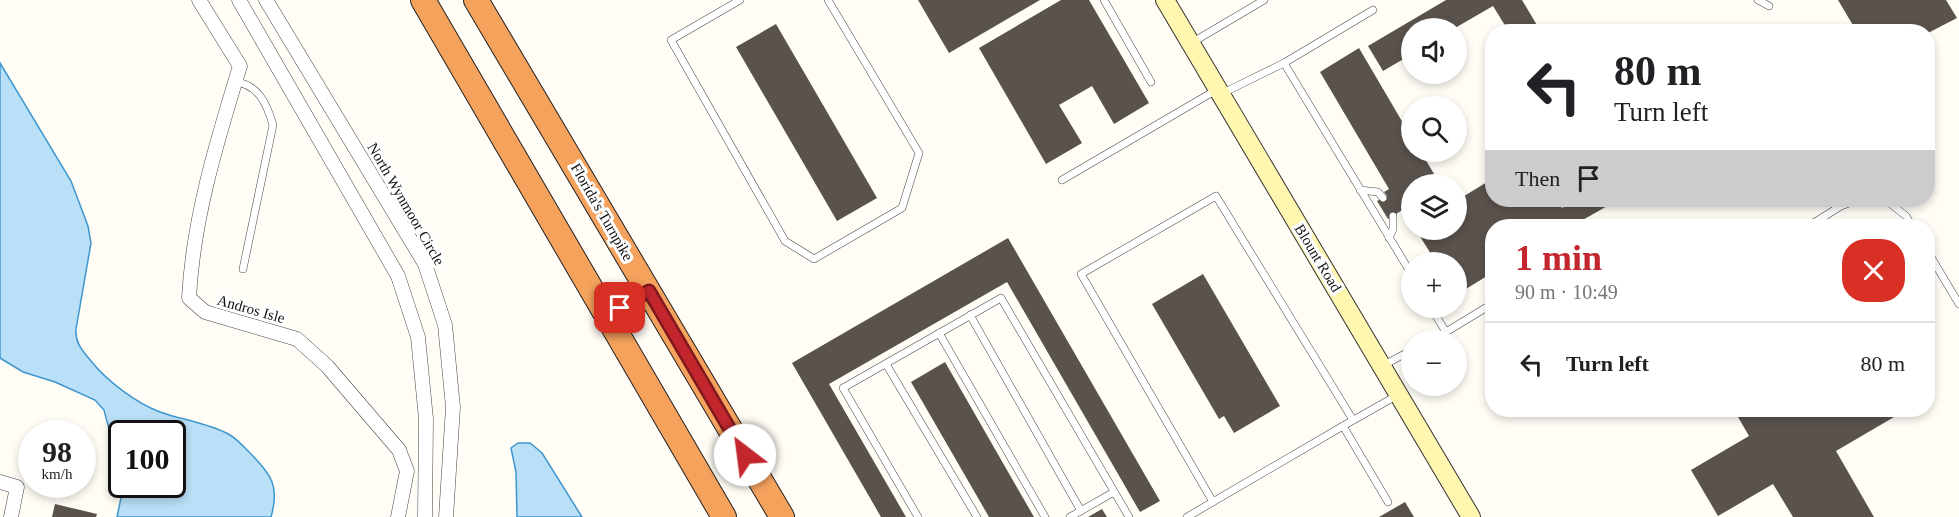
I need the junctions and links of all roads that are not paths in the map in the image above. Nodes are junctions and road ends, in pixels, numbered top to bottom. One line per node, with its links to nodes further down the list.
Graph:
1 (199, 0): 16 (street, Andros Isle)
2 (238, 0): 51 (street)
3 (266, 0): 52 (street, North Wynmoor Circle)
4 (423, 0): 35 (highway)
5 (476, 0): 31 (highway, Florida's Turnpike)
6 (740, 0): 7 (lane)
7 (828, 0)
8 (1104, 0): 17 (lane)
9 (1165, 0): 14 (street, Blount Road)
10 (1264, 0): 14 (lane)
11 (1758, 0): 12 (lane)
12 (1769, 6)
13 (1372, 10): 15 (lane)
14 (1191, 44): 18 (street, Blount Road)
15 (1284, 63): 18 (lane); 20 (lane)
16 (235, 82): 30 (lane); 50 (street, Andros Isle)
17 (1150, 82)
18 (1219, 92): 19 (lane); 40 (street, Blount Road)
19 (1062, 180)
20 (1360, 190): 21 (lane); 27 (lane)
21 (1383, 198)
22 (1839, 207): 25 (lane)
23 (1895, 207): 26 (lane)
24 (1393, 216): 27 (lane)
25 (1820, 219)
26 (1908, 219)
27 (1389, 238): 28 (lane)
28 (1401, 257)
29 (1935, 264): 32 (lane)
30 (243, 269)
31 (649, 291): 35 (lane); 54 (highway, Florida's Turnpike)
32 (1959, 304)
33 (1485, 308): 36 (lane)
34 (970, 315): 37 (lane); 45 (lane); 48 (lane)
35 (606, 316): 53 (highway)
36 (1449, 330)
37 (939, 333): 39 (lane); 57 (lane)
38 (1401, 356): 40 (lane)
39 (886, 364): 55 (lane); 56 (lane)
40 (1382, 366): 41 (street, Blount Road)
41 (1399, 394): 42 (lane); 61 (street, Blount Road)
42 (1353, 420): 43 (lane); 46 (lane)
43 (1343, 426): 46 (lane); 47 (lane)
44 (0, 482): 49 (street)
45 (1114, 492): 48 (lane); 59 (lane)
46 (1213, 502): 60 (lane)
47 (1388, 502)
48 (1082, 510): 58 (lane)
49 (11, 517)
50 (398, 517)
51 (425, 517)
52 (446, 517)
53 (724, 517)
54 (782, 517)
55 (918, 517)
56 (977, 517)
57 (1046, 517)
58 (1070, 517)
59 (1129, 517)
60 (1187, 517)
61 (1471, 517)

